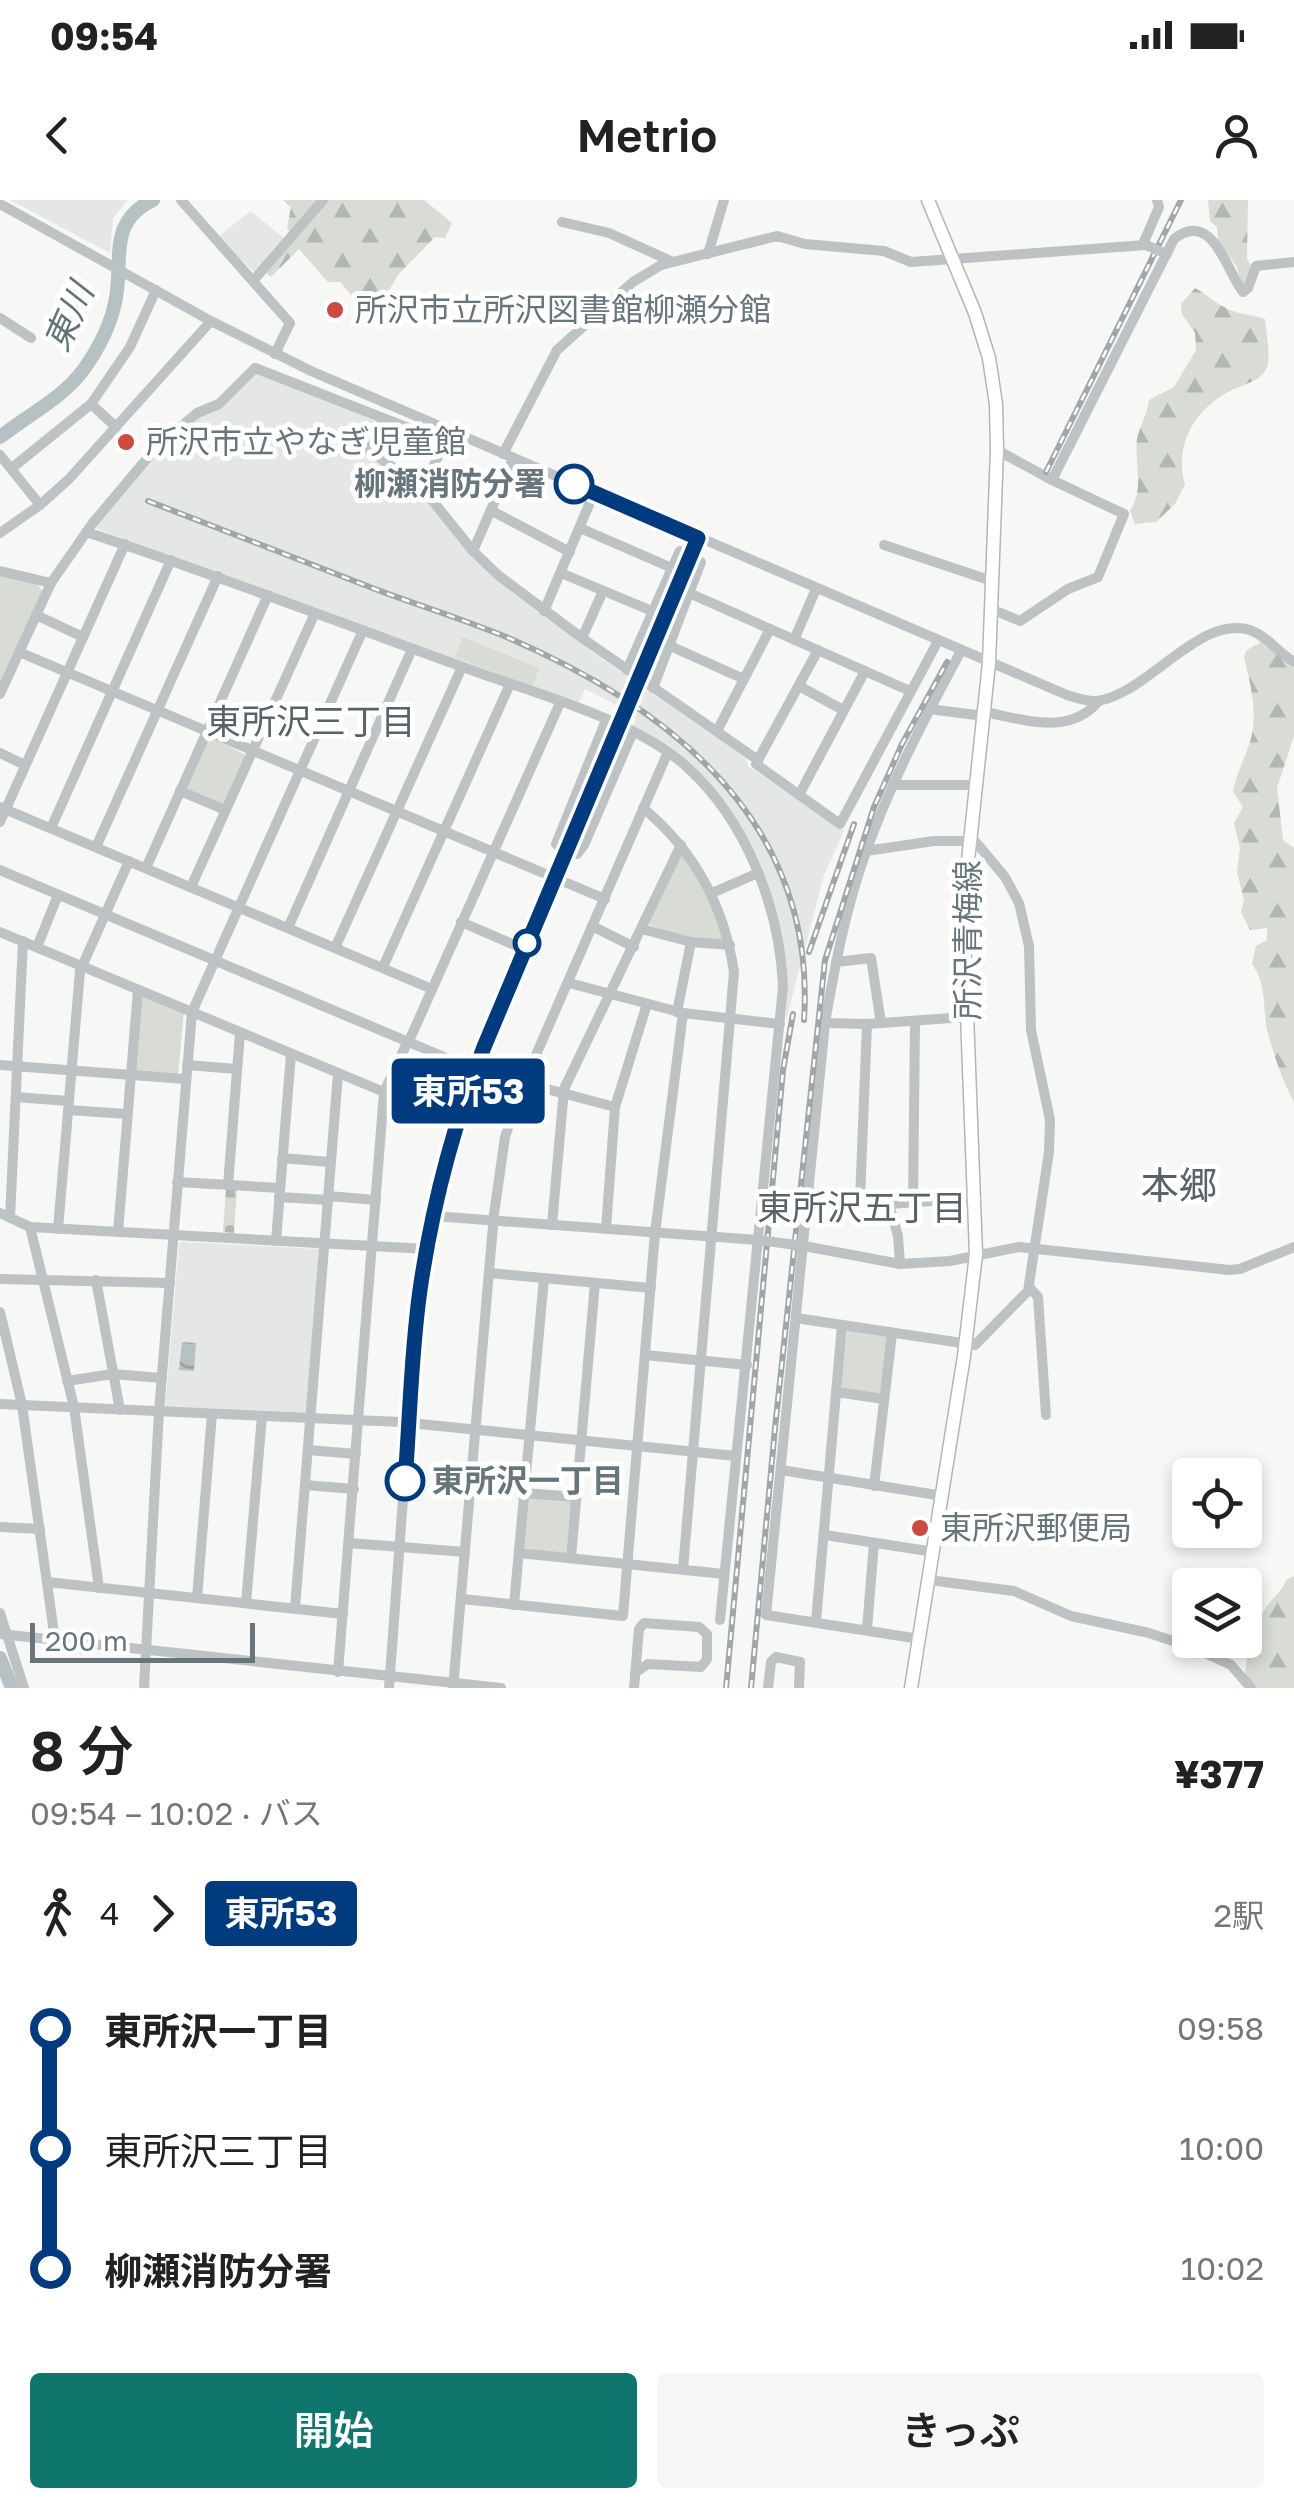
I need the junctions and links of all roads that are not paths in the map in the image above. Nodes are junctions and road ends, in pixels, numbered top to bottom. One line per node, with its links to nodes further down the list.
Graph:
1 (323, 200): 14 (street)
2 (724, 200): 9 (street)
3 (928, 200): 11 (main road, 所沢青梅線)
4 (1157, 200): 8 (street)
5 (0, 204): 15 (street)
6 (184, 204): 14 (street)
7 (562, 222): 12 (street)
8 (1144, 244): 10 (street, bridge); 11 (street)
9 (708, 254): 11 (street); 12 (street)
10 (1167, 254): 13 (street); 28 (street)
11 (952, 260): 24 (main road, 所沢青梅線)
12 (671, 261): 26 (street)
13 (1294, 262)
14 (253, 281): 19 (street)
15 (156, 290): 17 (street); 20 (street)
16 (0, 318): 18 (street)
17 (211, 321): 19 (street); 22 (street)
18 (31, 338)
19 (275, 354): 23 (street)
20 (91, 404): 22 (street); 27 (street)
21 (383, 419): 23 (street); 29 (street); 34 (street)
22 (116, 427): 31 (street)
23 (447, 437): 26 (street); 29 (street)
24 (997, 450): 28 (street); 48 (main road, 所沢青梅線)
25 (0, 455): 27 (street)
26 (508, 456): 30 (street); 32 (street)
27 (12, 468): 31 (street)
28 (1052, 480): 54 (street)
29 (424, 489): 39 (street)
30 (594, 494): 33 (street); 36 (street)
31 (40, 506): 35 (street)
32 (492, 510): 39 (street); 41 (street)
33 (580, 528): 41 (street); 44 (street)
34 (86, 532): 37 (street); 49 (street)
35 (0, 533)
36 (698, 538): 50 (street); 76 (street)
37 (125, 544): 42 (street); 61 (street)
38 (884, 545): 48 (street)
39 (473, 551): 55 (street)
40 (680, 551): 44 (street)
41 (570, 552): 46 (street)
42 (171, 560): 47 (street); 82 (street)
43 (701, 562): 52 (street)
44 (672, 568): 57 (street)
45 (0, 571): 49 (street)
46 (560, 573): 51 (street); 55 (street)
47 (218, 576): 53 (street); 86 (street)
48 (992, 581): 54 (main road, 所沢青梅線)
49 (51, 583): 58 (street)
50 (816, 588): 63 (street); 64 (street)
51 (603, 590): 57 (street); 62 (street)
52 (690, 593): 59 (street); 65 (street)
53 (268, 595): 56 (street); 93 (street)
54 (991, 608): 71 (main road, 所沢青梅線)
55 (544, 611): 62 (street)
56 (315, 612): 60 (street); 95 (street)
57 (652, 612): 73 (street)
58 (36, 615): 61 (street); 69 (street)
59 (770, 629): 63 (street); 77 (street)
60 (363, 630): 66 (street); 100 (street)
61 (83, 638): 75 (street)
62 (582, 638): 73 (street)
63 (794, 640): 67 (street)
64 (938, 641): 68 (street); 81 (street)
65 (668, 645): 77 (street); 80 (street)
66 (412, 649): 72 (street); 103 (street)
67 (818, 650): 74 (street); 79 (street)
68 (961, 651): 71 (street); 88 (street)
69 (19, 652): 75 (street); 83 (street)
70 (1294, 662): 84 (street)
71 (989, 663): 84 (street); 89 (main road, 所沢青梅線)
72 (462, 667): 78 (street); 109 (street)
73 (627, 670): 80 (street)
74 (864, 671): 81 (street); 87 (street)
75 (67, 672): 82 (street); 99 (street)
76 (641, 676)
77 (744, 679): 92 (street)
78 (510, 684): 85 (street); 112 (street)
79 (800, 686): 87 (street); 98 (street)
80 (652, 688): 92 (street)
81 (910, 691): 105 (street)
82 (112, 692): 86 (street); 111 (street)
83 (0, 694)
84 (1100, 700): 89 (street)
85 (560, 703): 90 (street); 116 (street)
86 (158, 710): 93 (street); 115 (street)
87 (843, 710): 105 (street)
88 (930, 710): 89 (street); 101 (street)
89 (984, 714): 102 (main road, 所沢青梅線)
90 (606, 720): 94 (street); 118 (street)
91 (618, 730): 118 (street)
92 (717, 731): 98 (street)
93 (207, 732): 95 (street); 104 (street)
94 (633, 732): 96 (street); 118 (street)
95 (253, 751): 100 (street); 108 (street)
96 (668, 752): 107 (street); 122 (street)
97 (0, 753): 99 (street)
98 (758, 760): 105 (street)
99 (25, 764): 106 (street)
100 (300, 770): 103 (street); 128 (street)
101 (892, 785): 102 (street); 117 (street)
102 (976, 785): 113 (main road, 所沢青梅線)
103 (350, 791): 109 (street); 132 (street)
104 (180, 792): 108 (street); 120 (street)
105 (799, 795)
106 (2, 808): 110 (street); 111 (street)
107 (644, 808): 114 (street); 127 (street)
108 (225, 810): 124 (street)
109 (397, 811): 112 (street); 140 (street)
110 (0, 822)
111 (51, 828): 115 (street)
112 (444, 831): 116 (street); 145 (street)
113 (968, 837): 117 (street); 153 (main road, 所沢青梅線); 209 (street)
114 (682, 845): 126 (street); 133 (street)
115 (96, 847): 119 (street)
116 (492, 851): 123 (street); 130 (street)
117 (866, 851): 143 (street)
118 (566, 853): 123 (street)
119 (129, 862): 120 (street); 129 (street)
120 (146, 868): 124 (street)
121 (0, 870): 125 (street)
122 (758, 873): 126 (street); 158 (street)
123 (556, 878): 127 (street); 141 (street)
124 (191, 887): 128 (street)
125 (58, 894): 129 (street); 139 (street)
126 (712, 894): 137 (street)
127 (605, 898): 131 (street)
128 (238, 907): 132 (street); 142 (street)
129 (106, 914): 142 (street); 144 (street)
130 (461, 922): 141 (street); 147 (street)
131 (592, 926): 138 (street); 146 (street)
132 (288, 928): 140 (street)
133 (642, 929): 136 (street); 138 (street)
134 (0, 932): 135 (street)
135 (23, 941): 139 (street); 165 (street)
136 (691, 942): 137 (street); 152 (street)
137 (730, 945): 154 (street)
138 (634, 946): 149 (street)
139 (37, 947): 144 (street)
140 (335, 948): 145 (street)
141 (524, 949): 168 (street)
142 (214, 960): 151 (street); 161 (street)
143 (836, 962): 156 (street); 157 (street)
144 (82, 966): 148 (street); 167 (street)
145 (383, 968): 147 (street)
146 (569, 983): 149 (street); 172 (street)
147 (432, 989): 161 (street)
148 (138, 990): 151 (street); 169 (street)
149 (611, 994): 150 (street); 174 (street)
150 (648, 1004): 152 (street); 177 (street)
151 (192, 1012): 160 (street); 163 (street)
152 (680, 1013): 154 (street); 199 (street)
153 (966, 1017): 155 (street); 186 (main road, 所沢青梅線)
154 (732, 1019): 158 (street); 201 (street)
155 (915, 1021): 157 (street); 190 (street)
156 (826, 1023): 159 (street); 184 (street)
157 (881, 1023): 159 (street)
158 (780, 1024): 202 (street)
159 (868, 1024): 188 (street)
160 (240, 1033): 162 (street); 166 (street)
161 (408, 1041): 168 (street); 173 (street)
162 (291, 1054): 170 (street); 179 (street)
163 (187, 1064): 166 (street); 171 (street)
164 (0, 1065): 165 (street)
165 (18, 1066): 167 (street); 175 (street)
166 (237, 1069): 182 (street)
167 (72, 1070): 169 (street); 176 (street)
168 (475, 1070): 172 (street); 192 (street)
169 (131, 1074): 171 (street); 178 (street)
170 (338, 1074): 173 (street); 180 (street)
171 (185, 1079): 181 (street)
172 (524, 1083): 174 (street); 193 (street)
173 (384, 1092): 187 (street)
174 (563, 1093): 177 (street); 194 (street)
175 (16, 1097): 176 (street); 191 (street)
176 (68, 1106): 178 (street); 196 (street)
177 (615, 1107): 197 (street)
178 (127, 1114): 198 (street)
179 (282, 1158): 180 (street); 183 (street)
180 (330, 1162): 185 (street)
181 (177, 1182): 182 (street); 200 (street)
182 (228, 1184): 183 (street)
183 (279, 1192): 185 (street); 203 (street)
184 (809, 1194): 188 (street); 206 (street)
185 (328, 1198): 187 (street); 204 (street)
186 (976, 1198): 190 (street); 210 (main road, 所沢青梅線)
187 (376, 1200): 205 (street)
188 (860, 1200): 189 (street)
189 (889, 1204): 190 (street); 211 (street)
190 (914, 1204)
191 (5, 1215): 195 (street)
192 (433, 1216): 193 (street); 208 (street)
193 (494, 1220): 194 (street); 212 (street)
194 (552, 1225): 197 (street)
195 (30, 1227): 196 (street); 216 (street)
196 (58, 1229): 198 (street)
197 (606, 1229): 199 (street)
198 (118, 1232): 200 (street)
199 (656, 1233): 201 (street); 219 (street)
200 (174, 1235): 203 (street); 218 (street)
201 (713, 1237): 202 (street); 227 (street)
202 (758, 1240): 206 (street, bridge); 228 (street)
203 (276, 1241): 204 (street)
204 (324, 1243): 205 (street); 242 (street)
205 (372, 1246): 208 (street); 243 (street)
206 (804, 1246): 211 (street); 222 (street)
207 (1294, 1247): 209 (street)
208 (427, 1249): 244 (street)
209 (1034, 1249): 210 (street); 220 (street)
210 (976, 1254): 211 (street); 225 (main road, 所沢青梅線)
211 (900, 1264)
212 (489, 1272): 213 (street); 245 (street)
213 (544, 1278): 217 (street); 246 (street)
214 (0, 1279): 216 (street)
215 (96, 1280): 216 (street); 218 (street); 229 (street)
216 (43, 1282): 231 (street)
217 (596, 1283): 219 (street); 247 (street)
218 (170, 1284): 230 (street)
219 (650, 1288): 226 (street)
220 (1030, 1288): 225 (street); 240 (street)
221 (0, 1312): 235 (street)
222 (796, 1318): 223 (street); 253 (street)
223 (842, 1325): 224 (street); 232 (street)
224 (892, 1334): 225 (street); 233 (street)
225 (966, 1344): 259 (main road, 所沢青梅線)
226 (645, 1355): 227 (street); 248 (street)
227 (702, 1361): 228 (street); 250 (street)
228 (747, 1364): 252 (street)
229 (114, 1374): 230 (street); 231 (street); 237 (street)
230 (162, 1378): 238 (street)
231 (67, 1381): 236 (street)
232 (836, 1392): 233 (street); 254 (street)
233 (884, 1399): 256 (street)
234 (0, 1404): 235 (street)
235 (22, 1405): 236 (street); 262 (street)
236 (74, 1407): 237 (street); 276 (street)
237 (120, 1410): 238 (street)
238 (159, 1411): 239 (street); 277 (street)
239 (212, 1414): 241 (street); 278 (street)
240 (1046, 1415)
241 (262, 1416): 242 (street); 280 (street)
242 (310, 1419): 243 (street); 249 (street)
243 (359, 1421): 244 (street); 251 (street)
244 (409, 1423): 245 (street); 266 (street)
245 (476, 1430): 246 (street); 267 (street)
246 (530, 1434): 247 (street); 258 (street)
247 (581, 1439): 248 (street); 260 (street)
248 (637, 1445): 250 (street); 271 (street)
249 (308, 1450): 251 (street); 255 (street)
250 (694, 1450): 252 (street); 272 (street)
251 (356, 1454): 257 (street)
252 (736, 1456): 273 (street)
253 (781, 1470): 254 (street); 286 (street)
254 (829, 1478): 256 (street); 263 (street)
255 (305, 1485): 257 (street); 282 (street)
256 (874, 1486): 259 (street)
257 (354, 1488): 264 (street)
258 (524, 1493): 260 (street); 269 (street)
259 (942, 1496): 268 (main road, 所沢青梅線)
260 (576, 1497): 270 (street)
261 (0, 1527): 262 (street)
262 (40, 1528): 275 (street)
263 (825, 1536): 265 (street); 286 (street)
264 (349, 1543): 266 (street); 284 (street)
265 (874, 1543): 268 (street); 287 (street)
266 (400, 1546): 267 (street); 294 (street)
267 (465, 1552): 279 (street)
268 (934, 1552): 274 (main road, 所沢青梅線)
269 (519, 1553): 270 (street); 281 (street)
270 (572, 1558): 271 (street)
271 (627, 1563): 272 (street); 281 (street)
272 (683, 1569): 273 (street)
273 (724, 1574): 285 (street)
274 (929, 1580): 289 (main road, 所沢青梅線); 304 (street)
275 (47, 1582): 276 (street); 290 (street)
276 (99, 1588): 277 (street)
277 (148, 1594): 278 (street); 291 (street)
278 (196, 1598): 280 (street)
279 (462, 1600): 281 (street); 295 (street)
280 (246, 1604): 282 (street)
281 (514, 1604)
282 (295, 1608): 284 (street)
283 (0, 1613): 288 (street)
284 (343, 1614): 292 (street)
285 (720, 1620)
286 (816, 1622): 287 (street)
287 (867, 1630): 289 (street)
288 (3, 1634): 290 (street); 296 (street)
289 (920, 1639): 303 (main road, 所沢青梅線)
290 (55, 1640): 291 (street)
291 (145, 1650): 292 (street); 297 (street)
292 (336, 1672): 294 (street); 298 (street)
293 (635, 1673): 293 (street); 300 (street)
294 (390, 1682): 295 (street)
295 (454, 1686): 299 (street)
296 (24, 1688)
297 (144, 1688)
298 (332, 1688)
299 (501, 1688)
300 (634, 1688)
301 (768, 1688): 302 (street)
302 (799, 1688)
303 (911, 1688)
304 (1251, 1688)

